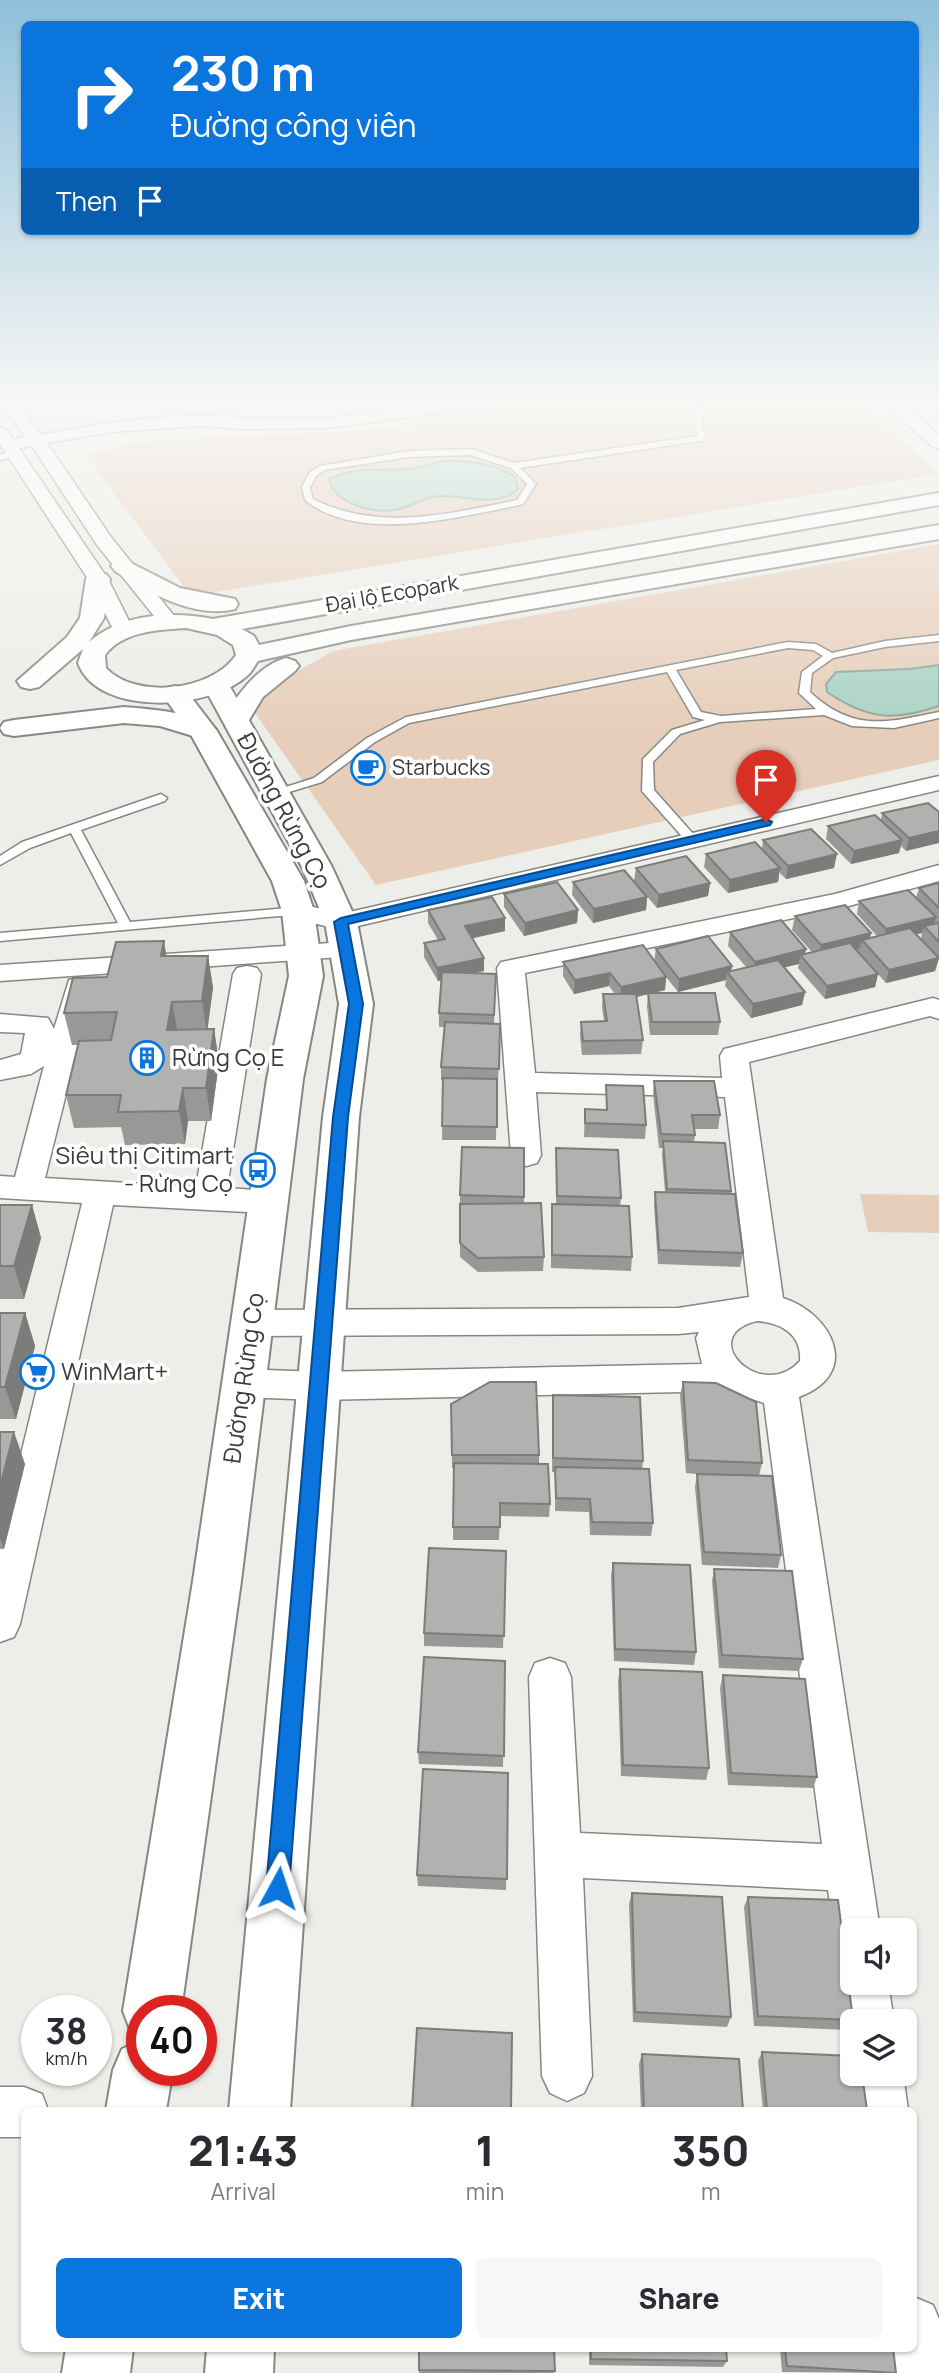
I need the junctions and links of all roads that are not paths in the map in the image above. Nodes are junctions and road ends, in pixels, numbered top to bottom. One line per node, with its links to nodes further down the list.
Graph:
1 (50, 510): 8 (street)
2 (84, 510): 7 (street)
3 (324, 510): 4 (lane)
4 (478, 510)
5 (877, 510): 9 (main road, Đại lộ Ecopark)
6 (939, 532): 13 (main road, Đại lộ Ecopark)
7 (123, 566): 9 (main road); 10 (street)
8 (99, 579): 12 (street); 17 (main road)
9 (318, 607): 11 (main road, Đại lộ Ecopark)
10 (169, 622): 11 (main road); 12 (main road)
11 (217, 626): 15 (main road)
12 (124, 631): 17 (main road)
13 (351, 633): 15 (main road, Đại lộ Ecopark); 25 (main road)
14 (939, 638): 16 (lane)
15 (249, 655): 19 (main road)
16 (830, 656): 18 (lane); 22 (lane)
17 (90, 659): 20 (main road)
18 (670, 668): 24 (lane); 28 (lane)
19 (216, 685): 21 (main road); 25 (main road, Đường Rừng Cọ)
20 (117, 689): 21 (main road); 26 (main road)
21 (175, 694): 25 (main road, Đường Rừng Cọ)
22 (825, 712): 23 (lane); 24 (lane)
23 (939, 715)
24 (719, 719): 31 (lane)
25 (219, 725): 26 (main road); 28 (main road, Đường Rừng Cọ); 34 (main road, Đường Rừng Cọ)
26 (7, 730)
27 (939, 783): 31 (street)
28 (276, 792): 37 (main road, Đường Rừng Cọ)
29 (161, 797): 30 (lane)
30 (74, 828): 32 (lane); 35 (lane)
31 (691, 839): 37 (street)
32 (0, 861)
33 (939, 873): 44 (street)
34 (298, 911): 35 (lane); 37 (main road, Đường Rừng Cọ)
35 (126, 926): 36 (lane)
36 (0, 937)
37 (330, 942): 38 (street); 50 (main road, Đường Rừng Cọ); 54 (main road, Đường Rừng Cọ)
38 (83, 968): 39 (street); 47 (street)
39 (0, 973)
40 (247, 974): 49 (street)
41 (939, 1010): 45 (street)
42 (0, 1023): 43 (street)
43 (0, 1070)
44 (521, 1082): 45 (street); 46 (street)
45 (738, 1088): 51 (street)
46 (526, 1156)
47 (13, 1188): 48 (street)
48 (100, 1194): 49 (street); 59 (street)
49 (211, 1198): 50 (street)
50 (268, 1202): 53 (main road, Đường Rừng Cọ)
51 (768, 1308): 52 (street); 58 (street)
52 (729, 1315): 54 (street); 55 (street)
53 (252, 1323): 54 (street); 56 (main road, Đường Rừng Cọ)
54 (324, 1324): 57 (main road, Đường Rừng Cọ)
55 (733, 1377): 57 (street); 58 (street)
56 (244, 1382): 57 (street); 64 (main road, Đường Rừng Cọ)
57 (318, 1386): 69 (main road, Đường Rừng Cọ)
58 (780, 1389): 62 (street)
59 (0, 1624)
60 (550, 1677): 61 (street)
61 (559, 1854): 62 (street); 65 (street)
62 (848, 1868): 63 (street)
63 (855, 1918)
64 (154, 1995)
65 (567, 2076)
66 (140, 2086): 68 (main road)
67 (879, 2086): 70 (street)
68 (136, 2107)
69 (260, 2107)
70 (882, 2107)
71 (0, 2112): 72 (street)
72 (21, 2112)
73 (917, 2348): 78 (street)
74 (99, 2352): 76 (main road)
75 (241, 2352): 77 (main road)
76 (96, 2373)
77 (239, 2373)
78 (920, 2373)

